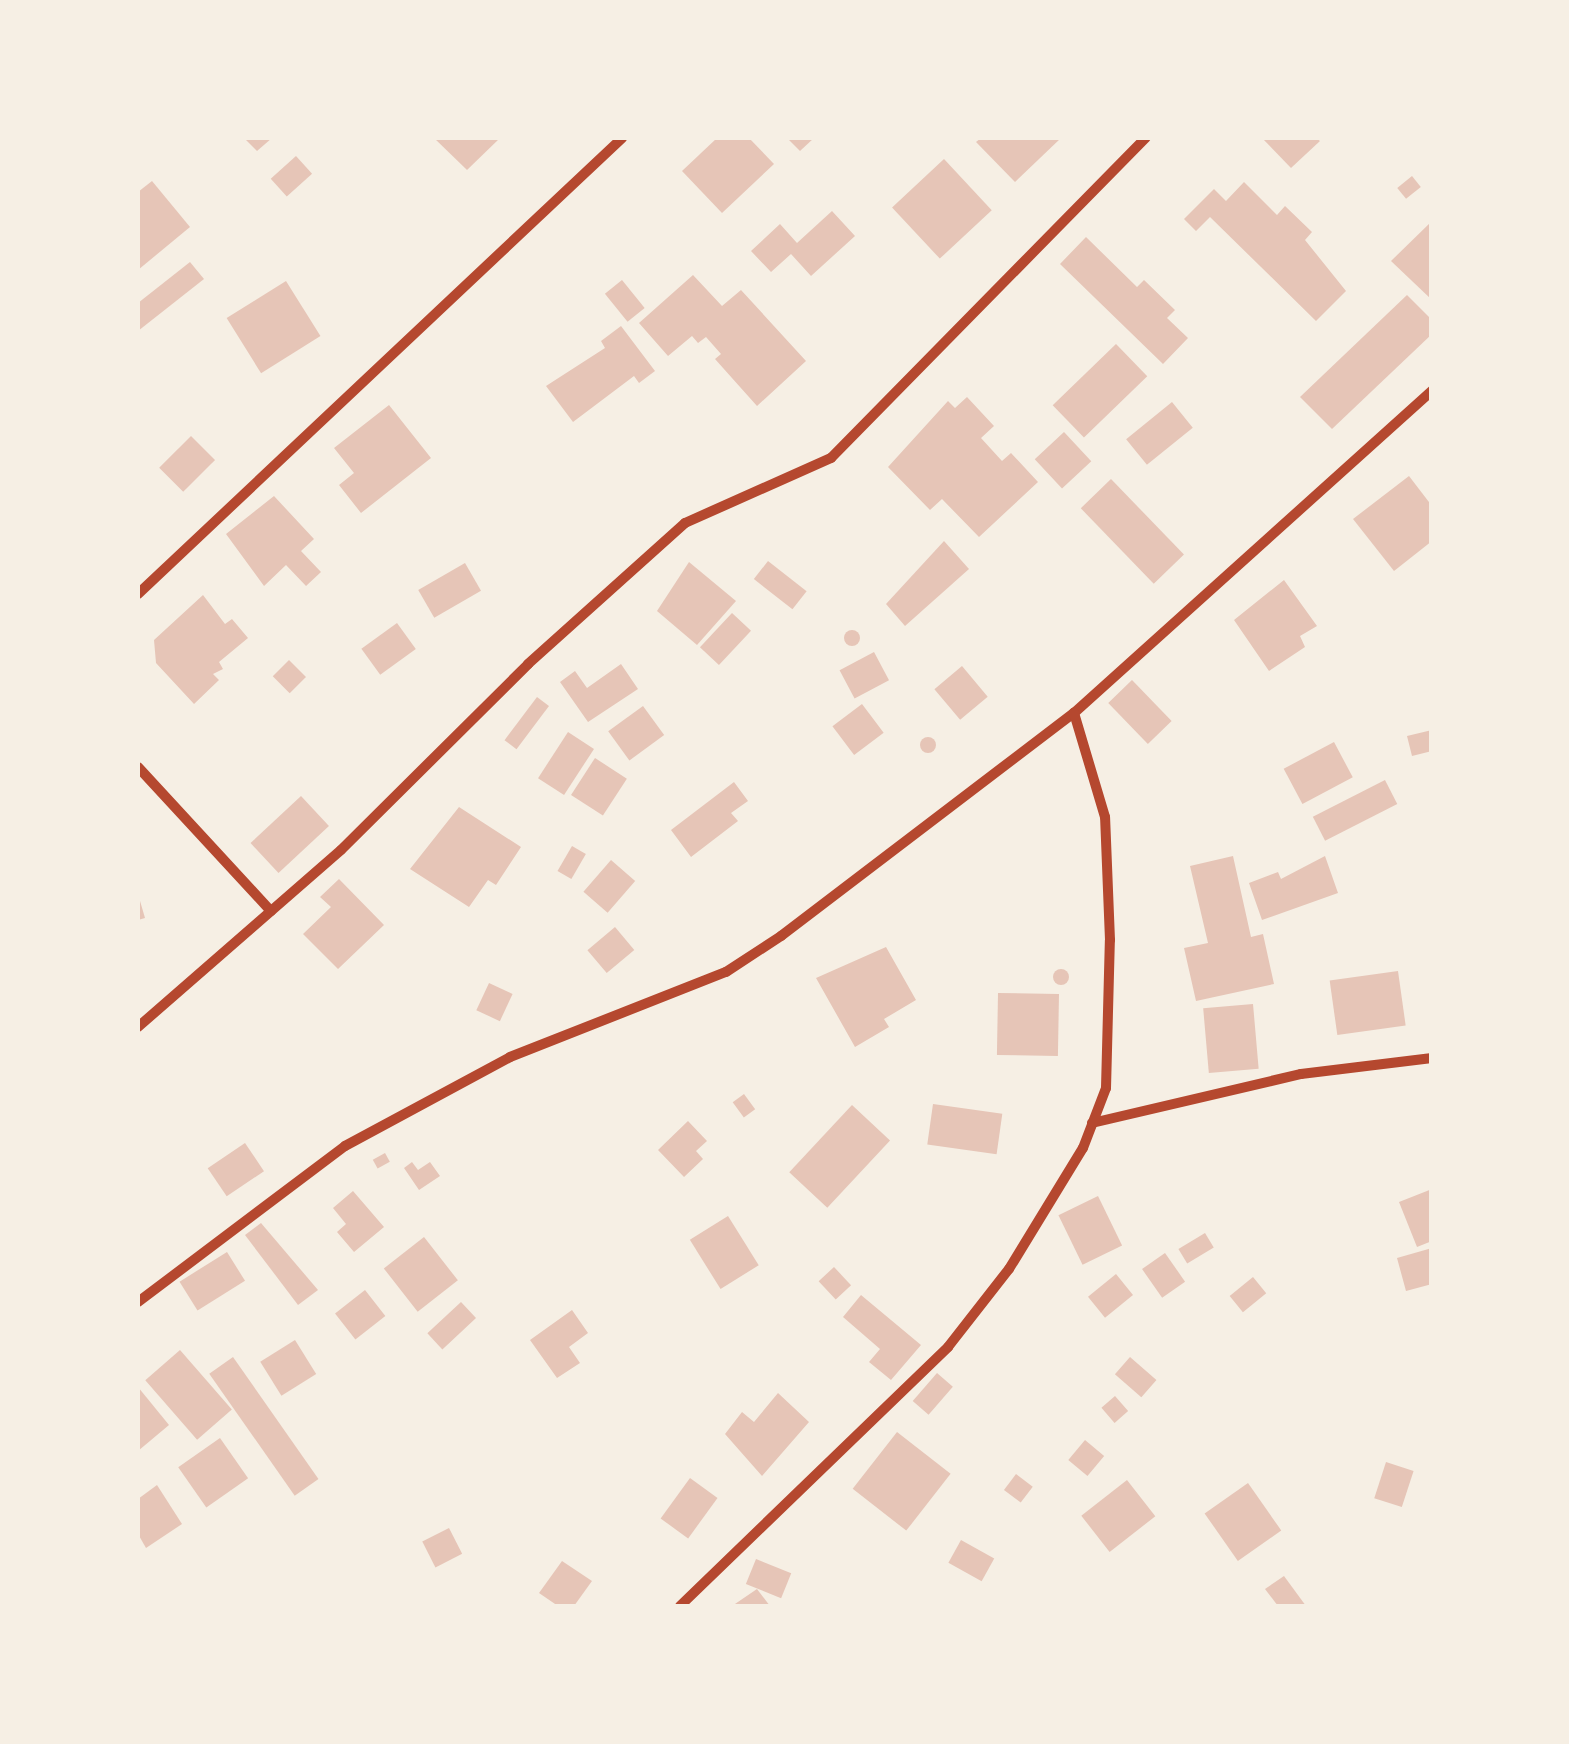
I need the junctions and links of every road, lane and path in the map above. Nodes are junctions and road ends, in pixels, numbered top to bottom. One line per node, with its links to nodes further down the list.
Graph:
1 (622, 138): 4 (street)
2 (1146, 138): 7 (street)
3 (1432, 391): 5 (street)
4 (138, 594)
5 (1074, 713): 10 (street); 11 (street)
6 (138, 767): 7 (street)
7 (271, 911): 8 (street)
8 (138, 1028)
9 (1432, 1058): 10 (street)
10 (1092, 1123): 12 (street)
11 (138, 1302)
12 (680, 1606)

